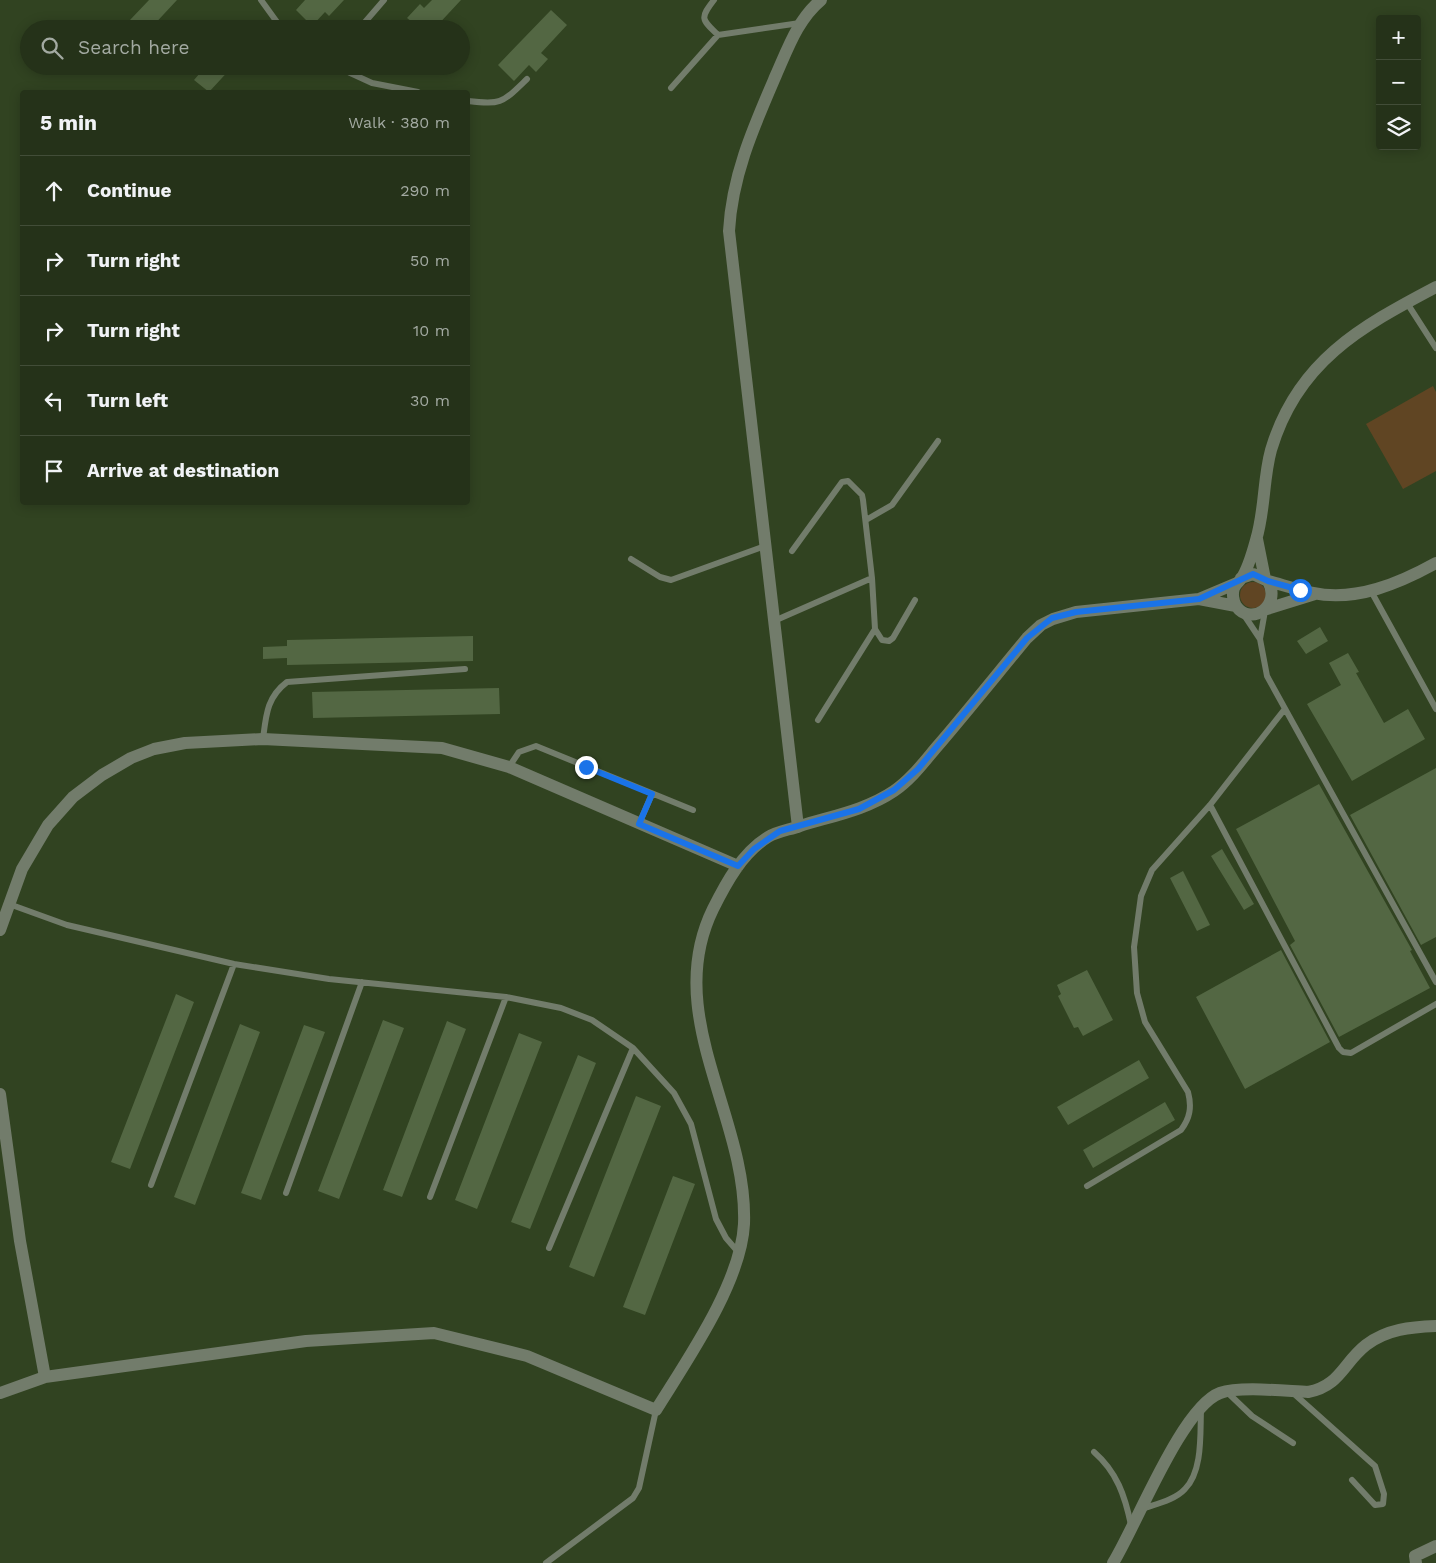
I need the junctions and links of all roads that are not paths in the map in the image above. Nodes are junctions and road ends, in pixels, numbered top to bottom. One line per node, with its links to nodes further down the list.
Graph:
1 (261, 0): 5 (lane)
2 (384, 0): 6 (lane)
3 (714, 0): 8 (lane)
4 (821, 0): 7 (street)
5 (275, 20)
6 (367, 20)
7 (801, 23): 8 (lane); 20 (street)
8 (718, 35): 11 (lane)
9 (355, 75): 12 (lane)
10 (527, 79): 13 (lane)
11 (671, 88)
12 (408, 90)
13 (470, 101)
14 (1436, 287): 15 (street)
15 (1407, 303): 16 (lane); 19 (street)
16 (1436, 348)
17 (938, 441): 18 (lane)
18 (866, 520): 21 (lane); 24 (lane)
19 (1257, 539): 25 (street); 26 (street)
20 (766, 546): 22 (lane); 33 (street)
21 (792, 551)
22 (631, 559)
23 (1436, 563): 27 (street)
24 (872, 578): 33 (lane); 34 (lane)
25 (1239, 580): 26 (street); 29 (street); 31 (street)
26 (1267, 580): 28 (street); 32 (street)
27 (1370, 592): 28 (street); 37 (lane)
28 (1315, 594): 32 (street)
29 (1199, 599): 31 (street); 46 (street)
30 (915, 600): 34 (lane)
31 (1238, 608): 32 (street); 35 (lane)
32 (1266, 609): 35 (lane)
33 (774, 620): 46 (street)
34 (875, 630): 39 (lane)
35 (1260, 639): 38 (lane)
36 (465, 670): 40 (lane)
37 (1436, 709)
38 (1284, 710): 43 (lane); 52 (lane)
39 (818, 720)
40 (263, 739): 41 (street); 48 (street)
41 (509, 767): 42 (lane); 45 (street)
42 (652, 794): 44 (lane); 45 (lane)
43 (1210, 805): 54 (lane); 58 (lane)
44 (693, 810)
45 (639, 824): 47 (street)
46 (798, 827): 47 (street)
47 (738, 866): 62 (street)
48 (9, 904): 49 (street); 50 (lane)
49 (0, 930)
50 (234, 964): 51 (lane); 57 (lane)
51 (362, 982): 53 (lane); 59 (lane)
52 (1436, 982)
53 (506, 997): 55 (lane); 60 (lane)
54 (1436, 1004)
55 (633, 1048): 61 (lane); 62 (lane)
56 (0, 1094): 64 (street)
57 (151, 1185)
58 (1088, 1186)
59 (286, 1193)
60 (430, 1198)
61 (548, 1248)
62 (739, 1253): 69 (street)
63 (1436, 1326): 66 (street)
64 (45, 1377): 67 (street); 69 (street)
65 (1226, 1391): 66 (street); 68 (street); 70 (lane)
66 (1291, 1392): 72 (lane)
67 (0, 1393)
68 (1201, 1405): 73 (street); 73 (lane)
69 (656, 1410): 76 (lane)
70 (1293, 1443)
71 (1094, 1452): 74 (lane)
72 (1352, 1480)
73 (1141, 1509): 74 (street)
74 (1132, 1529): 77 (street)
75 (1436, 1546): 78 (street)
76 (546, 1563)
77 (1113, 1563)
78 (1416, 1563)

